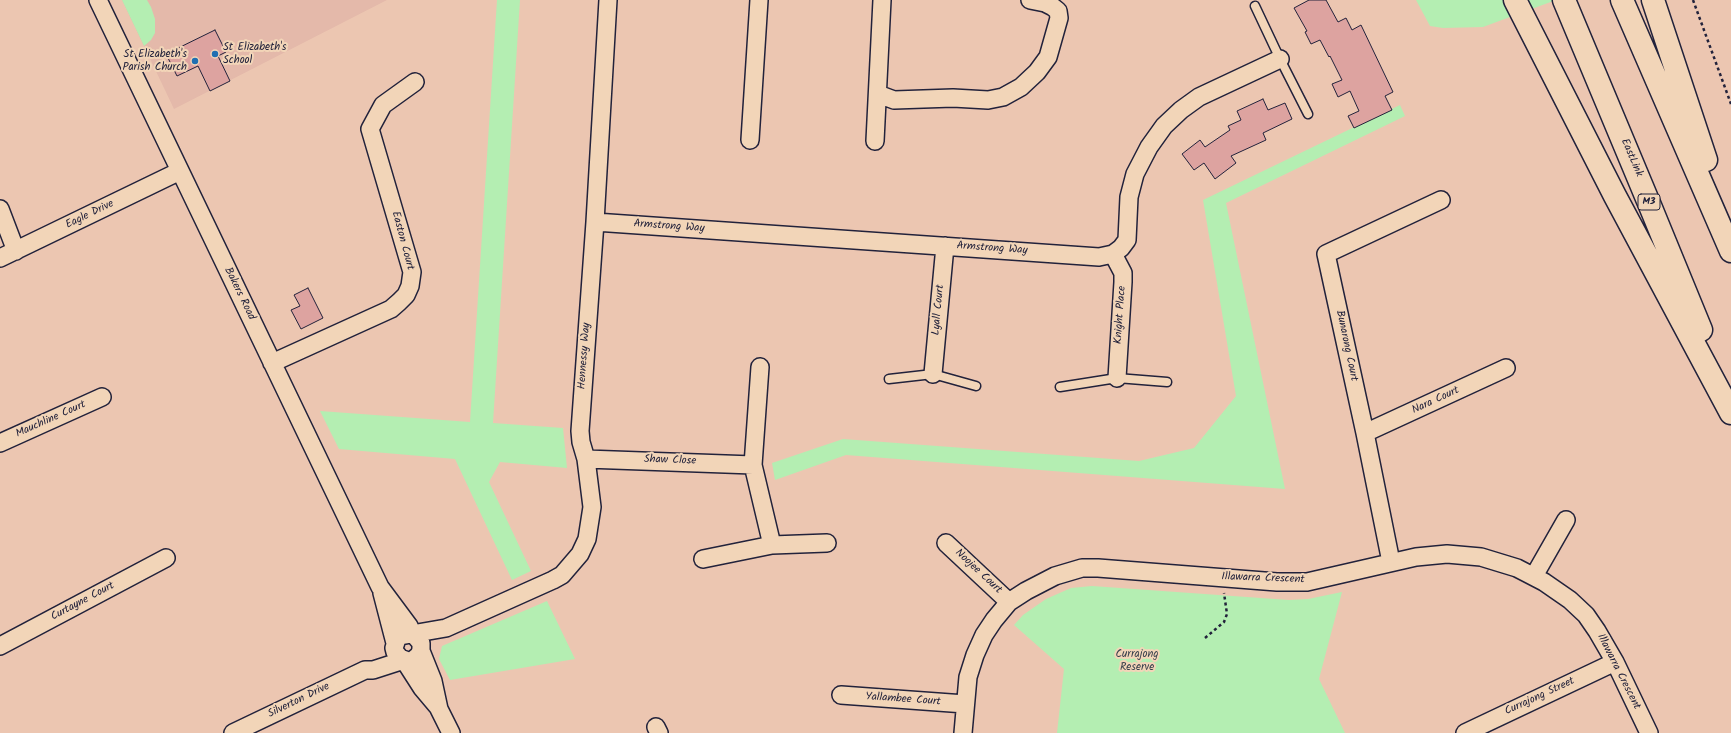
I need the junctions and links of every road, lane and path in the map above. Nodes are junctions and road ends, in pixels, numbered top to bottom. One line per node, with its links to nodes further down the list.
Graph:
1 (98, 0): 19 (street, Bakers Road)
2 (608, 0): 22 (street, Hennessy Way)
3 (759, 0): 17 (street)
4 (882, 0): 14 (street)
5 (1030, 0): 14 (street)
6 (1515, 0): 40 (highway)
7 (1564, 0): 39 (highway, EastLink / M3)
8 (1622, 0): 26 (highway)
9 (1653, 0): 23 (highway)
10 (1693, 0): 15 (path)
11 (1256, 6): 12 (lane)
12 (1280, 59): 16 (lane); 27 (street)
13 (415, 82): 29 (street, Easton Court)
14 (878, 94): 18 (street)
15 (1731, 104)
16 (1308, 114)
17 (750, 140)
18 (875, 141)
19 (180, 171): 25 (street, Eagle Drive); 29 (street, Bakers Road)
20 (1441, 200): 41 (street, Bunarong Court)
21 (0, 210): 25 (street)
22 (595, 222): 24 (street, Armstrong Way); 43 (street, Hennessy Way)
23 (1731, 236)
24 (945, 246): 27 (street, Armstrong Way); 32 (street, Lyall Court)
25 (16, 251): 28 (street, Eagle Drive)
26 (1731, 251)
27 (1113, 254): 33 (street, Knight Place)
28 (0, 258)
29 (272, 363): 53 (street, Bakers Road)
30 (760, 367): 44 (street)
31 (1506, 368): 41 (street, Nara Court)
32 (933, 374): 34 (lane); 36 (lane)
33 (1117, 378): 35 (lane); 37 (lane)
34 (889, 379)
35 (1167, 382)
36 (976, 386)
37 (1060, 386)
38 (102, 397): 42 (street, Mauchline Court)
39 (1731, 406)
40 (1731, 413)
41 (1365, 433): 51 (street, Bunarong Court)
42 (0, 443)
43 (586, 459): 44 (street, Shaw Close); 56 (street, Hennessy Way)
44 (754, 465): 48 (street)
45 (1566, 520): 52 (street)
46 (827, 543): 48 (street)
47 (946, 543): 55 (street, Noojee Court)
48 (772, 545): 50 (street)
49 (166, 558): 60 (street, Curtayne Court)
50 (703, 559)
51 (1391, 562): 52 (street, Illawarra Crescent); 55 (street, Illawarra Crescent)
52 (1534, 576): 63 (street, Illawarra Crescent)
53 (380, 587): 57 (street, Bakers Road); 59 (street, Bakers Road)
54 (1224, 593): 58 (path)
55 (1010, 602): 66 (street, Illawarra Crescent)
56 (446, 628): 57 (street, Hennessy Way); 61 (street, Hennessy Way)
57 (413, 635): 59 (street); 61 (street)
58 (1205, 638)
59 (395, 644): 62 (street); 64 (street, Silverton Drive)
60 (0, 646)
61 (421, 650): 62 (street); 67 (street)
62 (404, 660): 64 (street, Silverton Drive); 67 (street)
63 (1615, 662): 71 (street, Currajong Street); 72 (street, Illawarra Crescent)
64 (365, 670): 68 (street, Silverton Drive)
65 (841, 695): 66 (street, Yallambee Court)
66 (965, 704): 70 (street, Illawarra Crescent)
67 (439, 709): 69 (street)
68 (236, 732)
69 (451, 733)
70 (963, 733)
71 (1465, 733)
72 (1648, 733)

